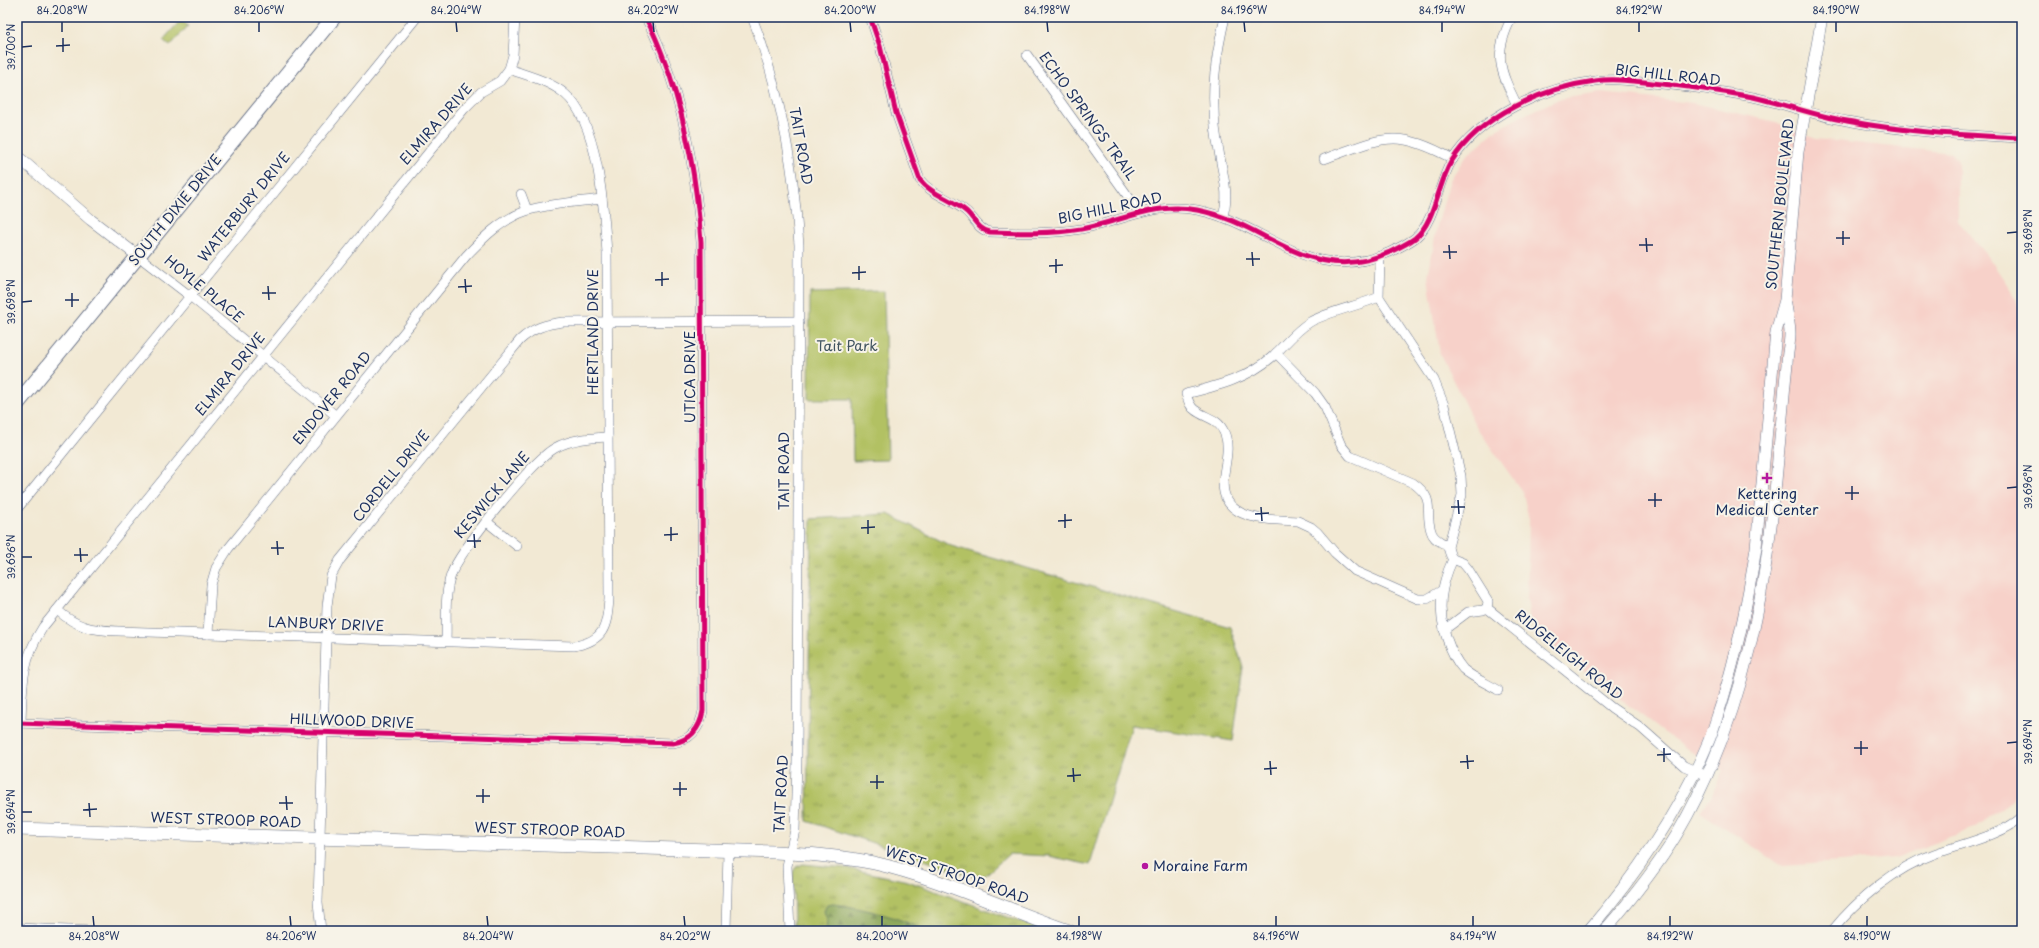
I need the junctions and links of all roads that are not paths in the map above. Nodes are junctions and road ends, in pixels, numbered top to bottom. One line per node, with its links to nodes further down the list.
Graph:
1 (334, 17): 23 (main road, SOUTH DIXIE DRIVE)
2 (417, 17): 25 (street, WATERBURY DRIVE)
3 (515, 17): 11 (street)
4 (645, 17): 30 (street, UTICA DRIVE)
5 (752, 17): 28 (street, TAIT ROAD)
6 (870, 17): 21 (street, BIG HILL ROAD)
7 (1225, 17): 22 (street)
8 (1512, 17): 12 (street)
9 (1822, 17): 13 (street, SOUTHERN BOULEVARD)
10 (1027, 55): 21 (street, ECHO SPRINGS TRAIL)
11 (510, 69): 19 (street, HERTLAND DRIVE); 32 (street, ELMIRA DRIVE)
12 (1517, 105): 13 (street, BIG HILL ROAD); 17 (street, BIG HILL ROAD)
13 (1805, 111): 14 (street, BIG HILL ROAD); 27 (street, SOUTHERN BOULEVARD)
14 (2022, 138)
15 (17, 156): 23 (street, HOYLE PLACE)
16 (1324, 159): 17 (street)
17 (1453, 159): 24 (street, BIG HILL ROAD)
18 (521, 194): 20 (street)
19 (602, 199): 20 (street, ENDOVER ROAD); 29 (street, HERTLAND DRIVE)
20 (527, 210): 34 (street, ENDOVER ROAD)
21 (1140, 213): 22 (street, BIG HILL ROAD)
22 (1222, 217): 24 (street, BIG HILL ROAD)
23 (138, 256): 25 (street, HOYLE PLACE); 33 (main road, SOUTH DIXIE DRIVE)
24 (1380, 256): 26 (street)
25 (190, 296): 32 (street, HOYLE PLACE); 36 (street, WATERBURY DRIVE)
26 (1379, 297): 31 (street); 39 (street)
27 (1785, 300): 53 (street, SOUTHERN BOULEVARD); 54 (street, SOUTHERN BOULEVARD)
28 (799, 321): 30 (street, CORDELL DRIVE); 59 (street, TAIT ROAD)
29 (607, 322): 30 (street, CORDELL DRIVE); 35 (street, HERTLAND DRIVE); 47 (street, CORDELL DRIVE)
30 (702, 322): 52 (street, UTICA DRIVE)
31 (1276, 353): 39 (street); 41 (street)
32 (263, 355): 34 (street, HOYLE PLACE); 43 (street, ELMIRA DRIVE)
33 (17, 404)
34 (335, 415): 45 (street, ENDOVER ROAD)
35 (608, 437): 37 (street, KESWICK LANE); 46 (street, HERTLAND DRIVE)
36 (17, 509)
37 (487, 522): 38 (street); 48 (street, KESWICK LANE)
38 (517, 546)
39 (1448, 547): 40 (street)
40 (1453, 559): 41 (street); 42 (street)
41 (1442, 591): 44 (street)
42 (1487, 608): 44 (street); 53 (street, RIDGELEIGH ROAD)
43 (57, 610): 45 (street, LANBURY DRIVE); 50 (street, ELMIRA DRIVE)
44 (1444, 630): 49 (street)
45 (208, 634): 47 (street, LANBURY DRIVE)
46 (598, 637): 48 (street, LANBURY DRIVE)
47 (326, 638): 48 (street, LANBURY DRIVE); 51 (street, CORDELL DRIVE)
48 (446, 642)
49 (1498, 690)
50 (19, 723): 51 (street, HILLWOOD DRIVE)
51 (323, 732): 52 (street, HILLWOOD DRIVE); 57 (street, CORDELL DRIVE)
52 (686, 739)
53 (1695, 772): 54 (street, RIDGELEIGH ROAD); 66 (street, SOUTHERN BOULEVARD)
54 (1707, 776): 67 (street, SOUTHERN BOULEVARD)
55 (2022, 817): 68 (street)
56 (17, 829): 57 (main road, WEST STROOP ROAD)
57 (320, 839): 58 (main road, WEST STROOP ROAD); 62 (street, CORDELL DRIVE)
58 (728, 852): 59 (main road, WEST STROOP ROAD); 63 (street)
59 (790, 853): 64 (street, TAIT ROAD); 65 (main road, WEST STROOP ROAD)
60 (17, 928): 61 (street)
61 (95, 931)
62 (321, 931)
63 (726, 931)
64 (790, 931)
65 (1069, 931)
66 (1588, 931)
67 (1604, 931)
68 (1832, 931)

